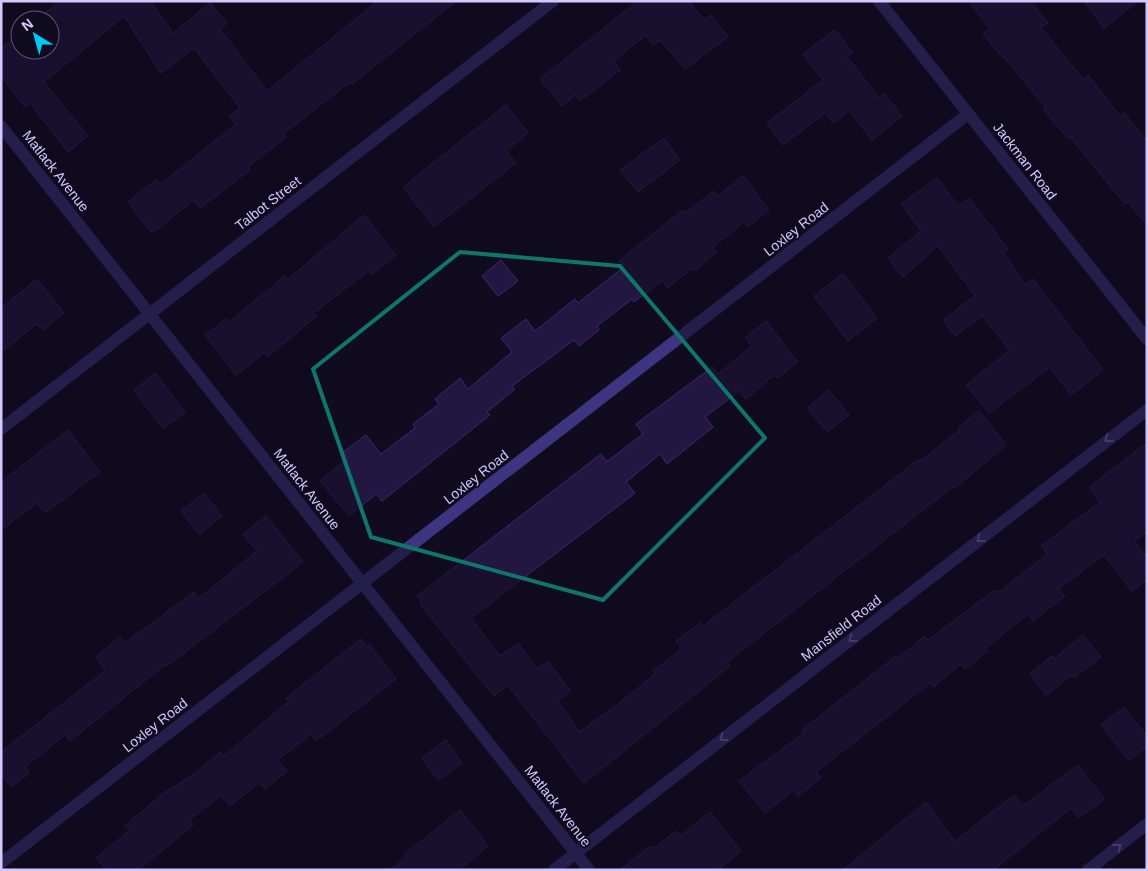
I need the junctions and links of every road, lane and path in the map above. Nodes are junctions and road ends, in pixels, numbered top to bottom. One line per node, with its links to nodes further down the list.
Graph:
1 (553, 1): 5 (street, Talbot Street)
2 (879, 1): 3 (street, Jackman Road)
3 (968, 114): 6 (street, Jackman Road); 9 (street, Loxley Road)
4 (1, 126): 5 (street, Matlack Avenue)
5 (150, 314): 8 (street, Talbot Street); 9 (street, Matlack Avenue)
6 (1147, 339)
7 (1147, 410): 11 (street, Mansfield Road, one-way to 11)
8 (1, 429)
9 (363, 583): 11 (street, Matlack Avenue); 12 (street, Loxley Road)
10 (1147, 824): 15 (street, one-way to 10)
11 (576, 853): 13 (street, Mansfield Road); 14 (street, Matlack Avenue)
12 (1, 863)
13 (554, 870)
14 (589, 870)
15 (1088, 870)

